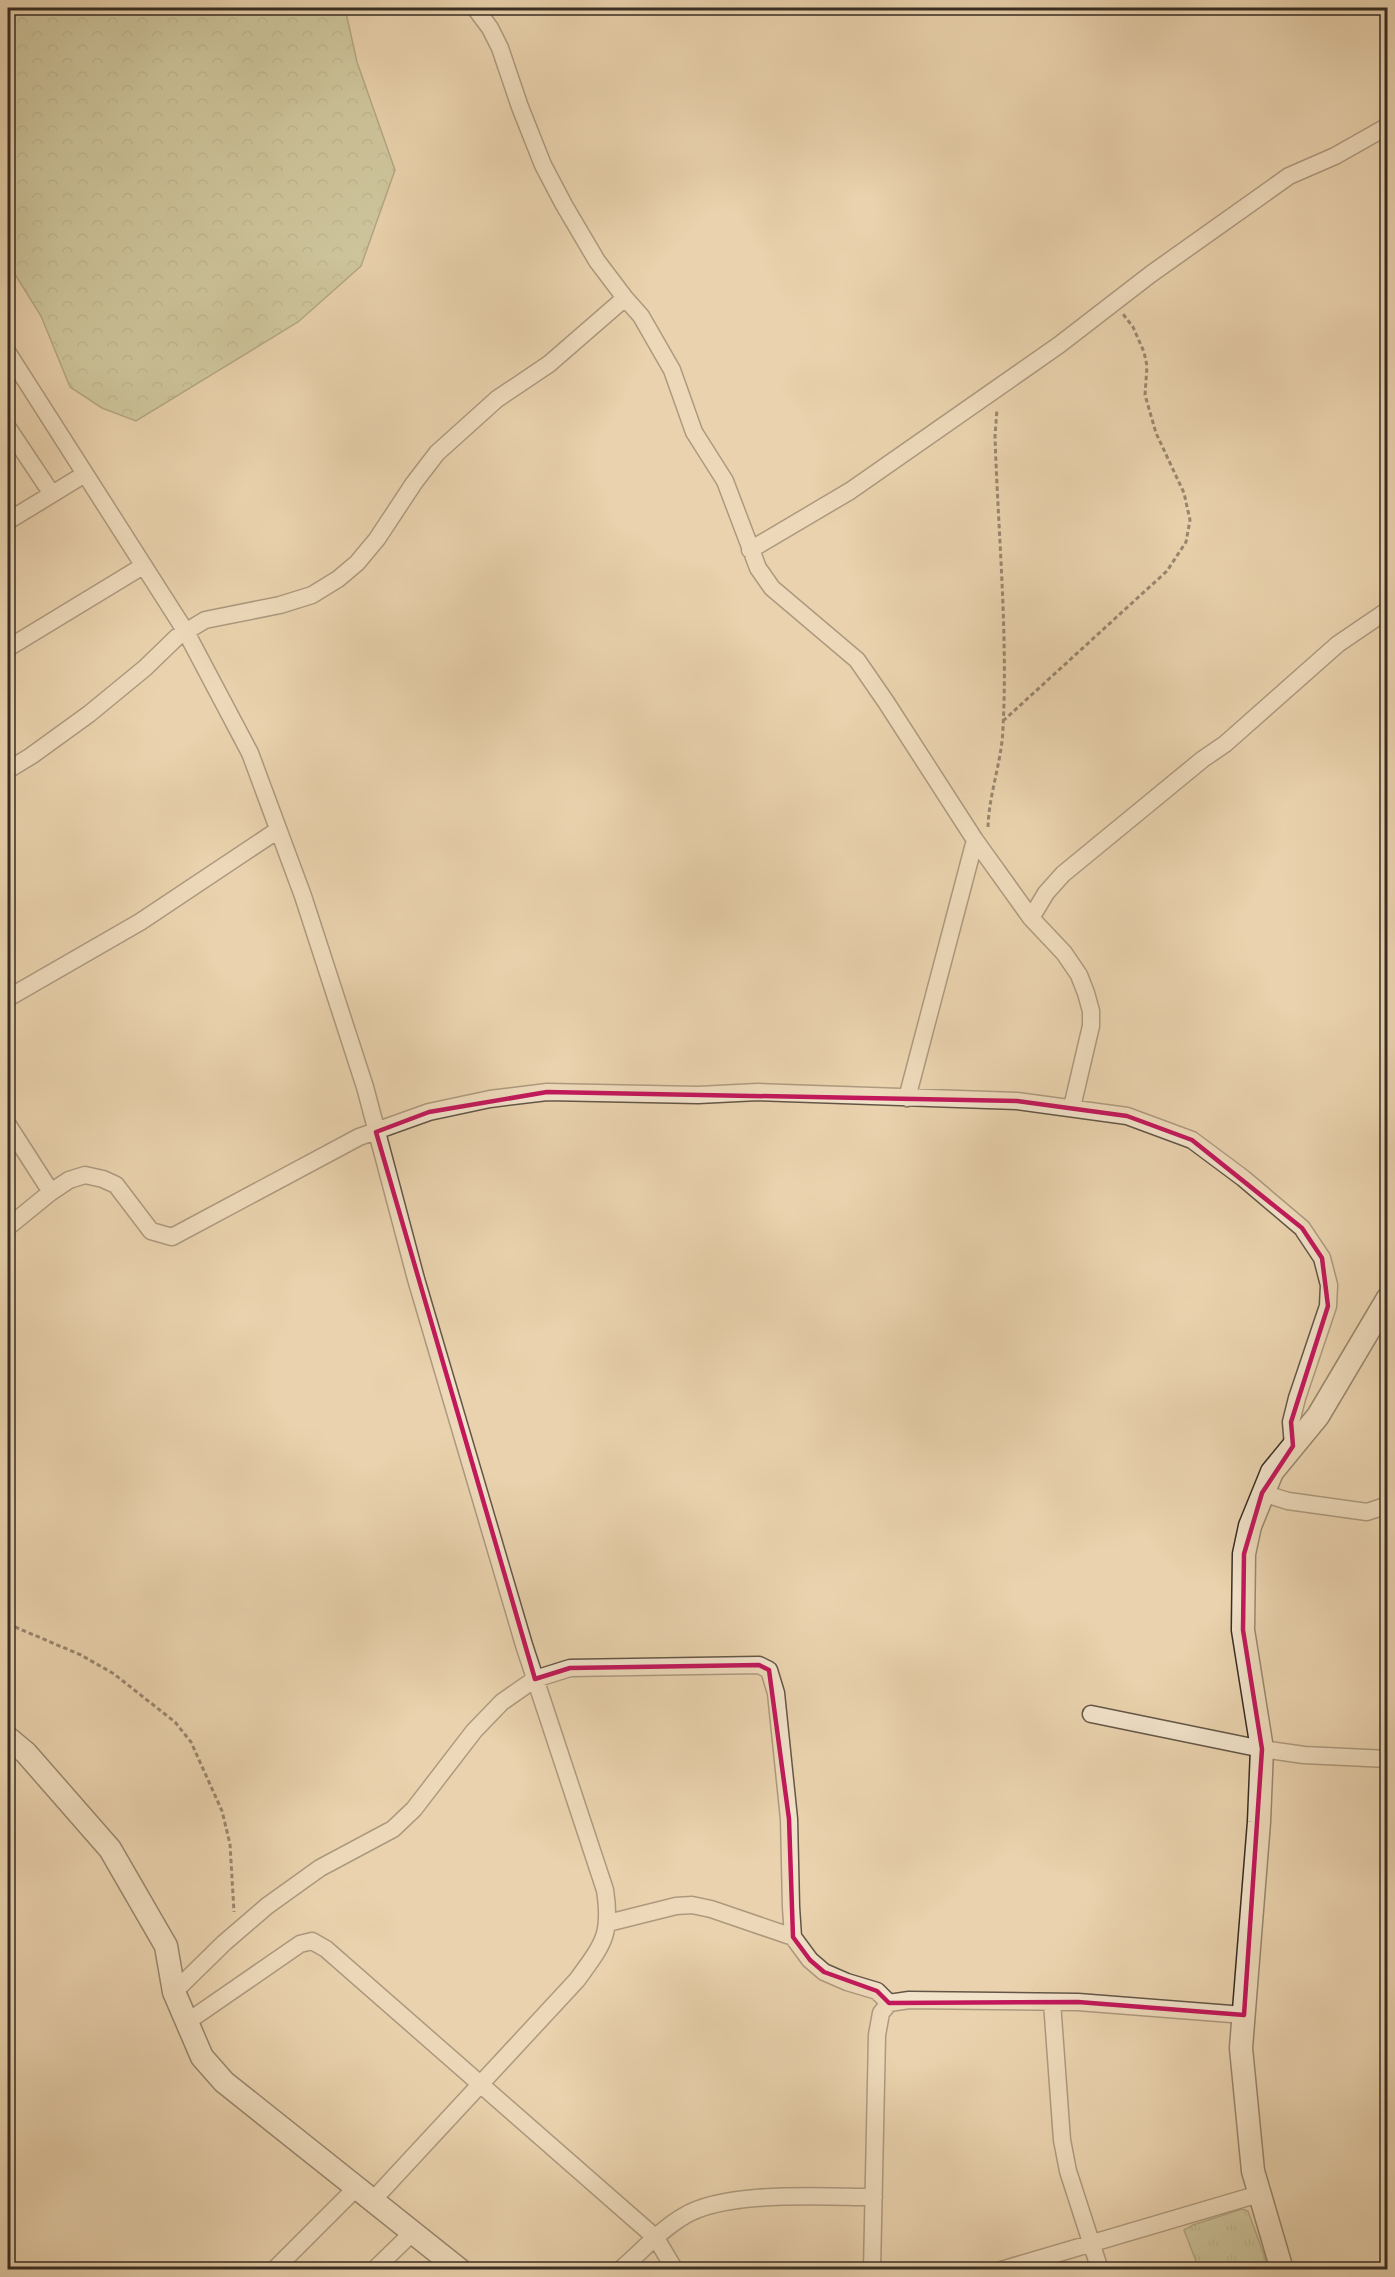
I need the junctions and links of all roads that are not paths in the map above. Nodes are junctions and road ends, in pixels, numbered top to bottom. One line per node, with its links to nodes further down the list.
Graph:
1 (475, 8): 3 (street)
2 (1388, 126): 9 (street)
3 (625, 298): 9 (street); 12 (street)
4 (8, 353): 6 (street)
5 (8, 428): 7 (street)
6 (85, 474): 7 (street); 10 (street)
7 (52, 494): 8 (street)
8 (8, 521)
9 (750, 550): 16 (street)
10 (143, 566): 12 (street); 13 (street)
11 (1388, 610): 17 (street)
12 (186, 632): 14 (street); 15 (street)
13 (8, 648)
14 (8, 770)
15 (278, 830): 18 (street); 22 (street)
16 (975, 840): 17 (street); 19 (street)
17 (1031, 918): 20 (street)
18 (8, 998)
19 (907, 1098): 20 (street); 22 (street)
20 (1072, 1107): 26 (street)
21 (8, 1125): 23 (street)
22 (376, 1132): 23 (street); 29 (street)
23 (51, 1192): 24 (street)
24 (8, 1227)
25 (1388, 1299): 26 (street)
26 (1293, 1446): 27 (street)
27 (1262, 1493): 28 (street); 32 (street)
28 (1388, 1505)
29 (535, 1679): 34 (street); 35 (street); 36 (street)
30 (1091, 1714): 32 (street)
31 (8, 1738): 36 (street)
32 (1262, 1749): 33 (street); 39 (street)
33 (1388, 1759)
34 (608, 1923): 35 (street); 41 (street)
35 (794, 1937): 38 (street)
36 (174, 1992): 40 (street)
37 (1052, 2002): 38 (street); 39 (street); 47 (street)
38 (889, 2003): 44 (street)
39 (1244, 2015): 43 (street)
40 (187, 2022): 41 (street); 42 (street)
41 (480, 2084): 42 (street); 46 (street)
42 (365, 2194): 45 (street); 48 (street)
43 (1259, 2194): 47 (street); 56 (street)
44 (874, 2198): 46 (street); 53 (street)
45 (413, 2232): 49 (street); 50 (street)
46 (656, 2238): 51 (street); 52 (street)
47 (1090, 2243): 54 (street); 55 (street)
48 (274, 2270)
49 (374, 2270)
50 (460, 2270)
51 (620, 2270)
52 (675, 2270)
53 (873, 2270)
54 (1001, 2270)
55 (1101, 2270)
56 (1282, 2270)

